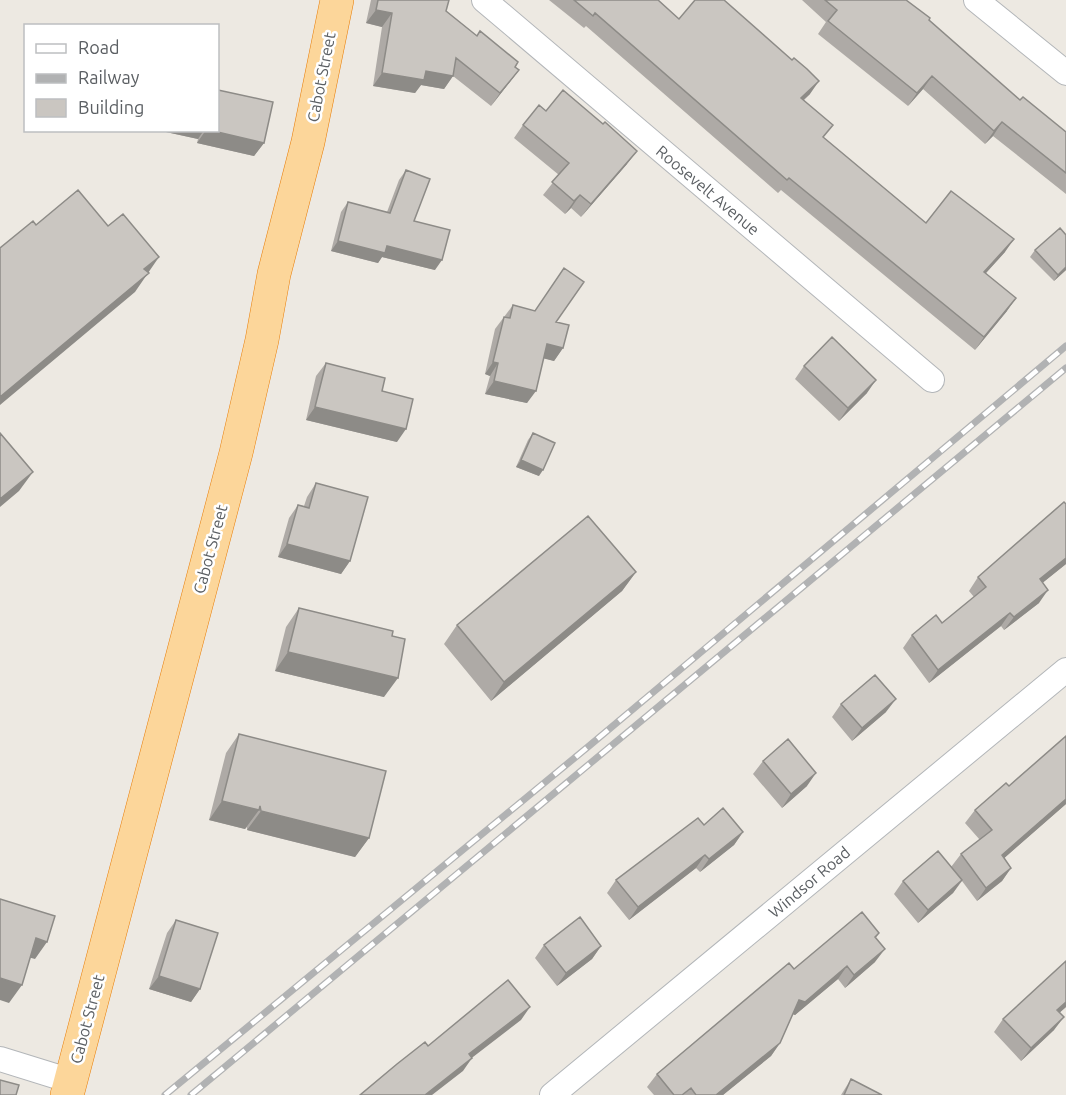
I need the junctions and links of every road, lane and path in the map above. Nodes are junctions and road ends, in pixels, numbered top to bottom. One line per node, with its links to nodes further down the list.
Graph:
1 (337, 0): 8 (highway, Cabot Street)
2 (484, 0): 5 (street, Roosevelt Avenue)
3 (976, 0): 4 (street)
4 (1066, 73)
5 (932, 380)
6 (1066, 669): 9 (street, Windsor Road)
7 (0, 1059): 8 (street)
8 (69, 1088)
9 (553, 1095)

